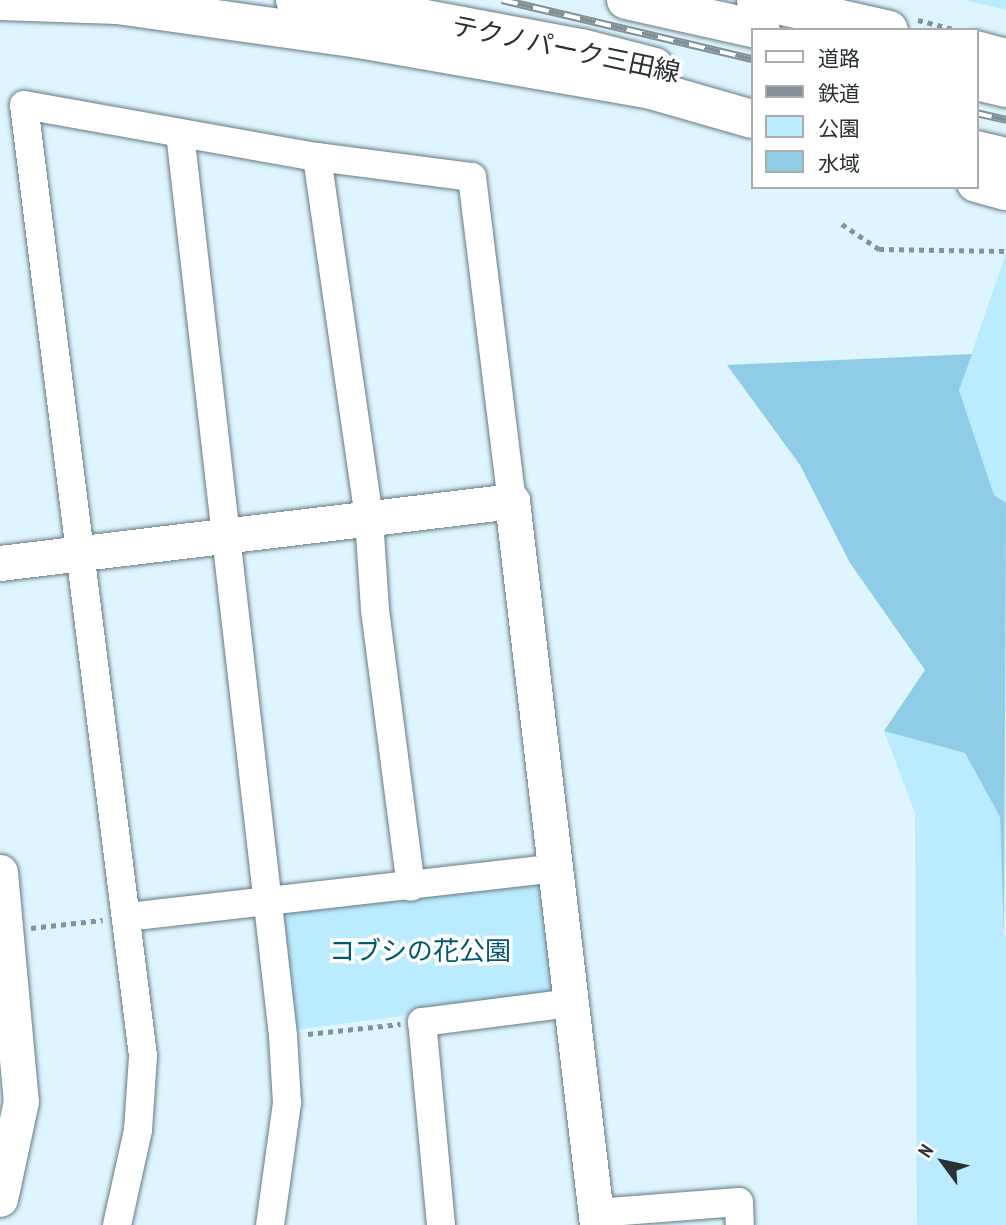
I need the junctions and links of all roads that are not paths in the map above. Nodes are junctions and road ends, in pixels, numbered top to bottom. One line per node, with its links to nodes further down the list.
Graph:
1 (295, 0): 13 (main road, テクノパーク三田線)
2 (626, 0): 5 (main road)
3 (756, 0): 6 (main road)
4 (0, 1): 14 (main road)
5 (752, 28)
6 (880, 28)
7 (978, 51): 8 (main road)
8 (1006, 58)
9 (978, 66): 10 (main road)
10 (1006, 71)
11 (978, 81): 12 (main road)
12 (1006, 88)
13 (750, 91)
14 (750, 118)
15 (180, 133): 17 (street); 23 (street); 24 (street)
16 (978, 150): 18 (main road)
17 (317, 157): 21 (street); 22 (street)
18 (1006, 157)
19 (978, 184): 20 (main road)
20 (1006, 191)
21 (512, 501): 22 (street); 26 (street)
22 (369, 519): 23 (street); 28 (street)
23 (227, 536): 24 (street); 29 (street)
24 (78, 553): 25 (street); 30 (street)
25 (0, 563)
26 (558, 869): 28 (street); 31 (street)
27 (0, 872): 32 (street)
28 (411, 887): 29 (street)
29 (267, 902): 30 (street); 35 (street)
30 (127, 917): 34 (street)
31 (570, 1003): 33 (street); 36 (street)
32 (0, 1199)
33 (596, 1219): 37 (street)
34 (117, 1225)
35 (270, 1225)
36 (441, 1225)
37 (740, 1225)

